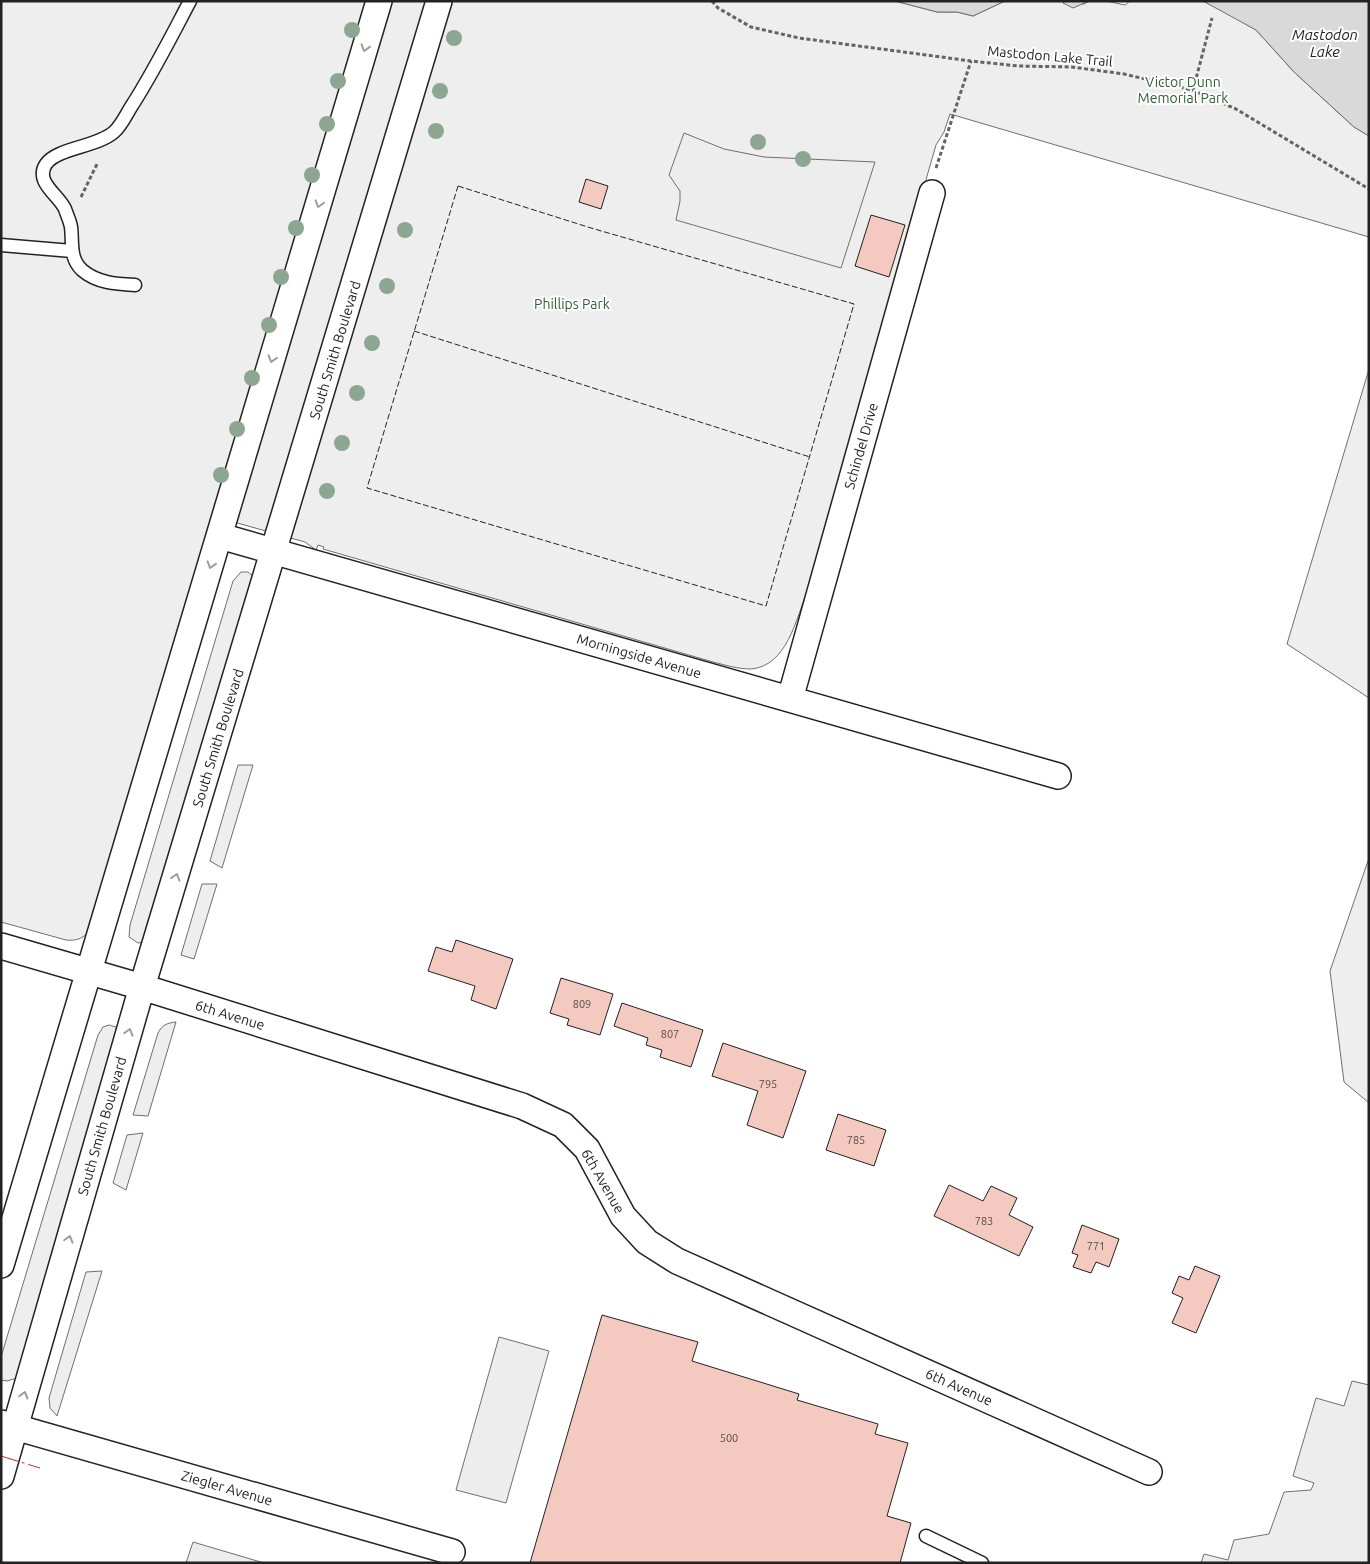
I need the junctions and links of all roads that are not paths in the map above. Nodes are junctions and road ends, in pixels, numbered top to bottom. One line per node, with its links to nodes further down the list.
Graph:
1 (190, 1): 6 (lane)
2 (379, 1): 8 (street, one-way to 8)
3 (439, 1): 9 (street, South Smith Boulevard)
4 (932, 184): 10 (street, Schindel Drive)
5 (1, 244): 6 (lane)
6 (72, 251): 7 (lane)
7 (135, 285)
8 (220, 536): 9 (street, Morningside Avenue); 13 (street, one-way to 13)
9 (274, 552): 10 (street, Morningside Avenue); 14 (street, South Smith Boulevard, one-way to 9)
10 (790, 699): 11 (street, Morningside Avenue)
11 (1058, 776)
12 (1, 946): 13 (street, 6th Avenue)
13 (89, 972): 14 (street, 6th Avenue); 15 (street)
14 (142, 987): 16 (street, South Smith Boulevard, one-way to 14); 17 (street, 6th Avenue)
15 (1, 1265)
16 (8, 1425): 18 (street, South Smith Boulevard); 20 (street, Ziegler Avenue)
17 (1149, 1472)
18 (1, 1476)
19 (926, 1536): 21 (lane)
20 (452, 1552)
21 (982, 1563)

